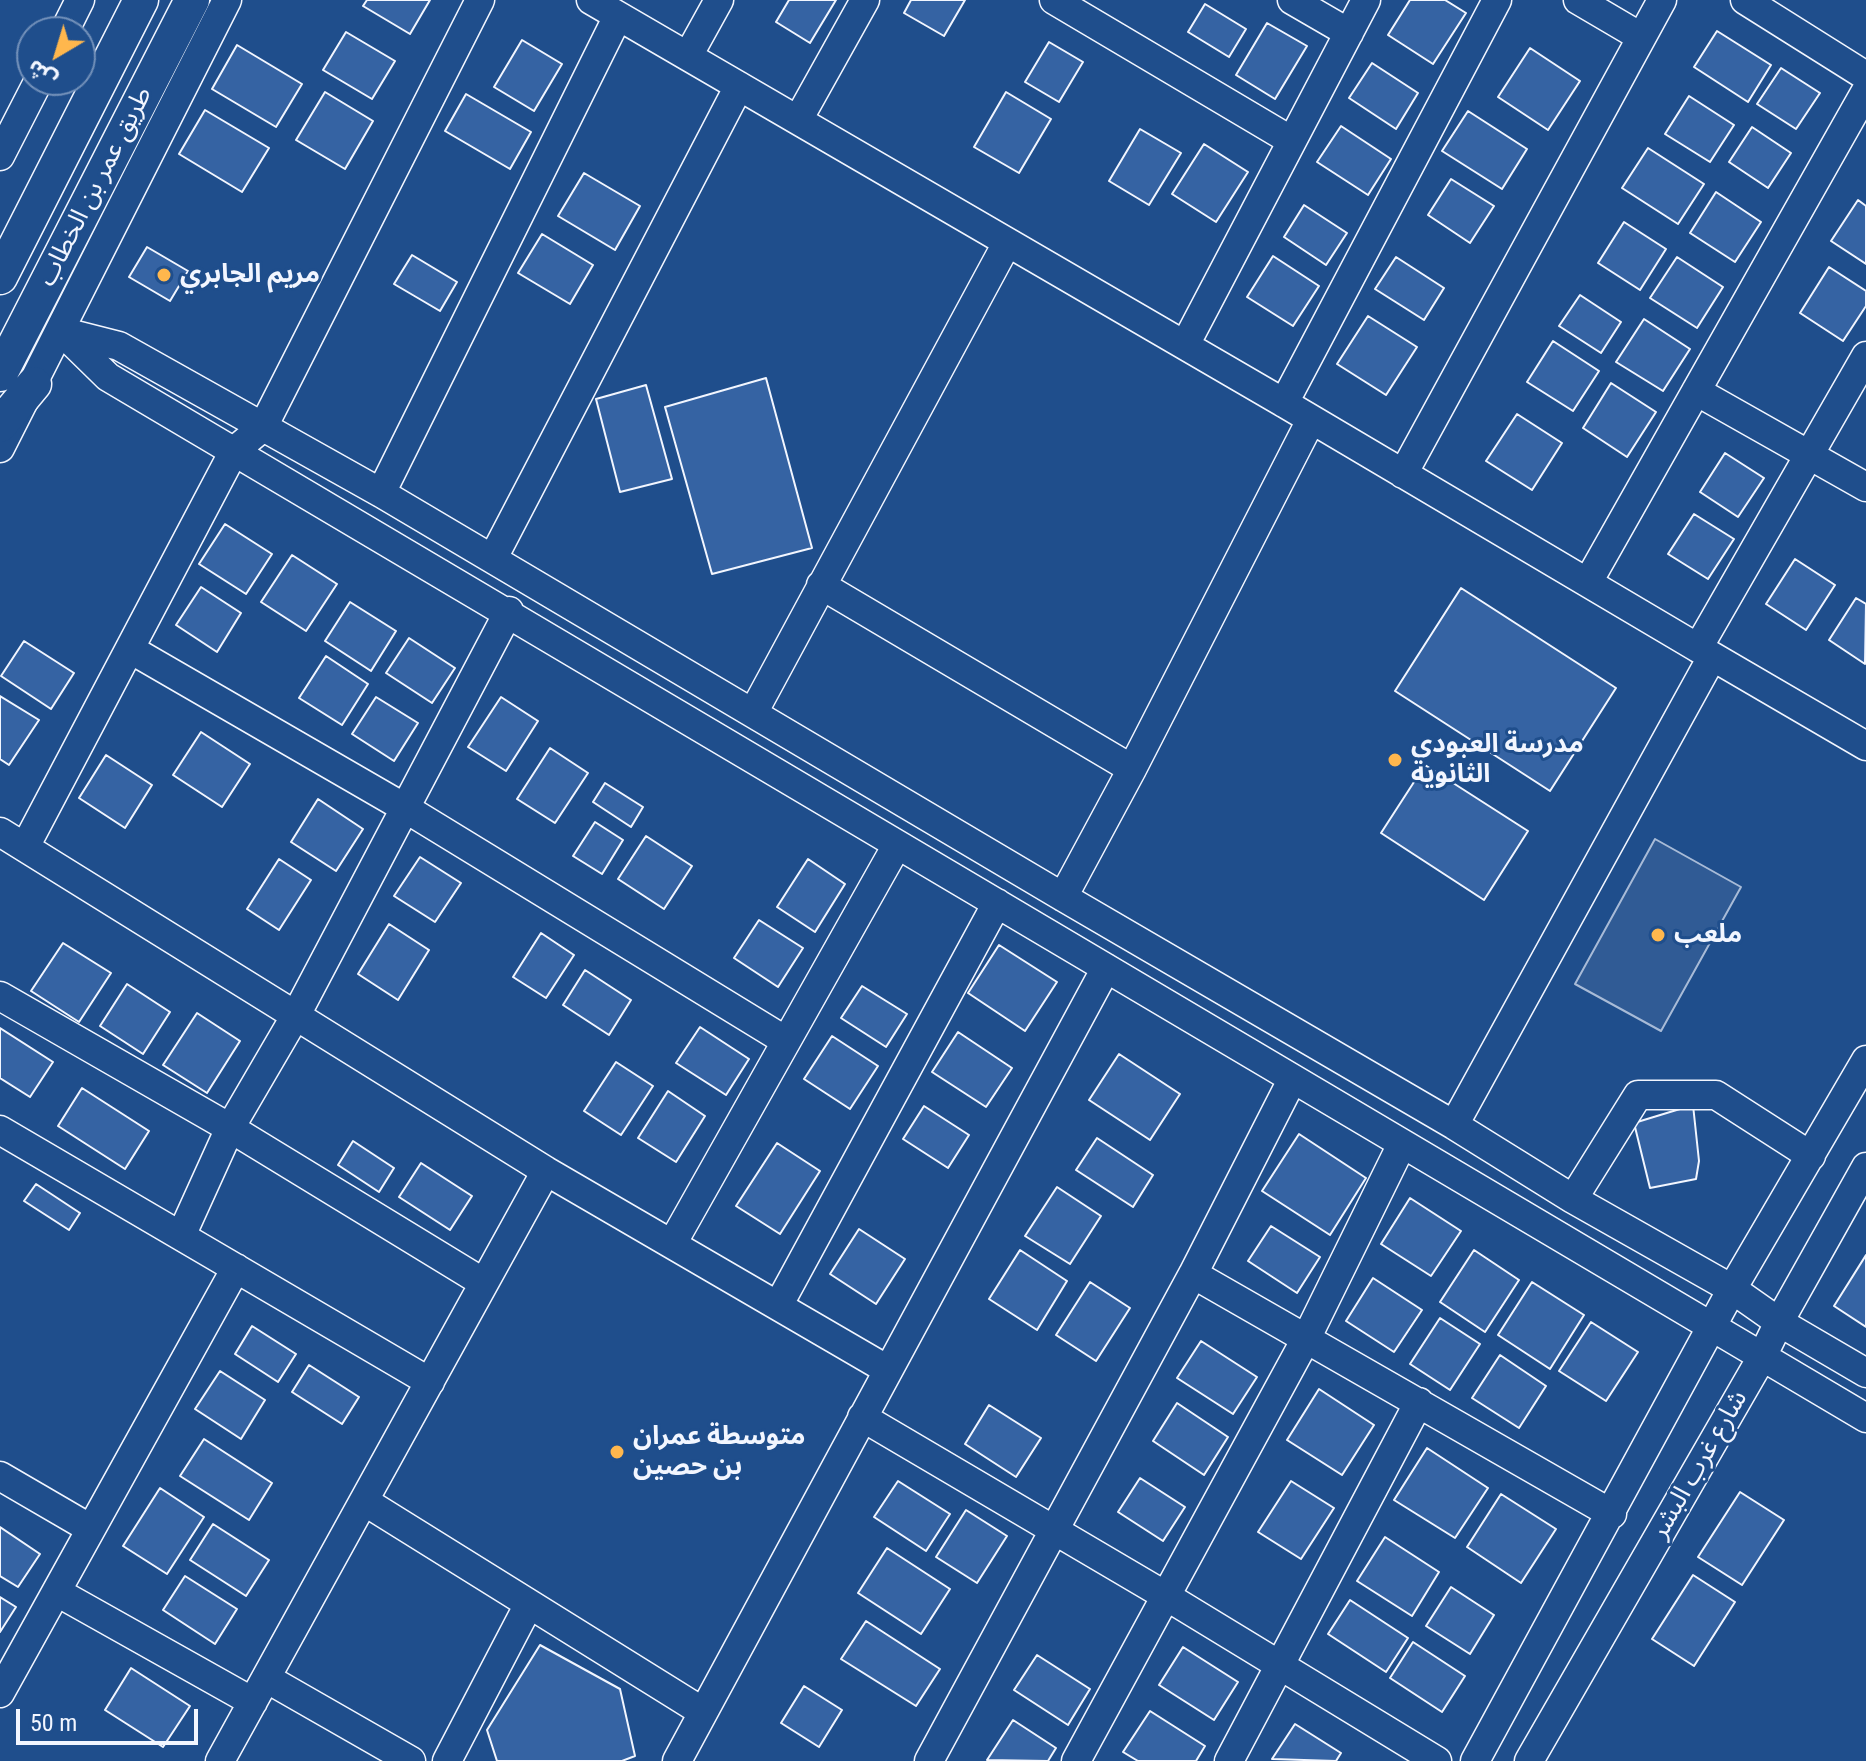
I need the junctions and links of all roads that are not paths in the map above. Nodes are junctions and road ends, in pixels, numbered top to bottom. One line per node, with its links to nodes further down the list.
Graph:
1 (141, 0): 27 (main road, طريق عمر بن الخطاب)
2 (192, 0): 31 (main road, طريق عمر بن الخطاب)
3 (227, 0): 28 (street)
4 (480, 0): 37 (street)
5 (591, 0): 15 (street)
6 (719, 0): 18 (street)
7 (865, 0): 23 (street)
8 (1054, 0): 24 (street)
9 (1292, 0): 16 (street)
10 (1366, 0): 16 (street)
11 (1497, 0): 34 (street)
12 (1578, 0): 17 (street)
13 (1662, 0): 17 (street)
14 (1745, 0): 19 (street)
15 (618, 16): 18 (street); 43 (street)
16 (1349, 33): 24 (street)
17 (1641, 37): 41 (street)
18 (688, 56): 20 (street)
19 (1866, 76)
20 (739, 86): 23 (street); 44 (street)
21 (1866, 91): 33 (street)
22 (31, 96): 25 (street)
23 (798, 120): 26 (street)
24 (1292, 141): 29 (street)
25 (0, 156)
26 (1007, 243): 29 (street); 46 (street)
27 (0, 277)
28 (61, 331): 32 (street); 37 (street); 39 (street)
29 (1185, 345): 34 (street)
30 (1866, 356): 40 (street)
31 (0, 374)
32 (34, 384): 36 (main road); 38 (street)
33 (1696, 391): 40 (street); 45 (street)
34 (1284, 403): 35 (street)
35 (1311, 420): 41 (street); 52 (street)
36 (0, 425)
37 (263, 427): 39 (street); 43 (street)
38 (0, 448)
39 (234, 451): 47 (street); 48 (street)
40 (1809, 454): 42 (street); 49 (street)
41 (1403, 474): 45 (street)
42 (1866, 487)
43 (381, 493): 44 (street)
44 (493, 558): 50 (street)
45 (1588, 582): 49 (street)
46 (821, 585): 50 (street); 52 (street)
47 (509, 611): 53 (street); 55 (street)
48 (130, 649): 53 (street); 56 (street)
49 (1705, 653): 51 (street); 65 (street)
50 (753, 713): 57 (street)
51 (1866, 746)
52 (1132, 769): 57 (street)
53 (405, 808): 61 (street); 62 (street)
54 (0, 832): 56 (street)
55 (897, 845): 58 (street); 62 (street)
56 (25, 847): 61 (street)
57 (1063, 897): 65 (street)
58 (997, 903): 59 (street); 79 (street)
59 (1106, 968): 64 (street); 84 (street)
60 (0, 996): 66 (street)
61 (296, 1015): 66 (street); 71 (street)
62 (786, 1041): 74 (street)
63 (1866, 1060): 69 (street)
64 (1292, 1080): 68 (street); 76 (street)
65 (1454, 1125): 72 (street)
66 (230, 1128): 73 (street); 77 (street)
67 (0, 1130): 73 (street)
68 (1402, 1144): 81 (street); 82 (street)
69 (1811, 1156): 72 (street); 78 (street)
70 (1866, 1167): 80 (street, شارع غرب البشر)
71 (546, 1171): 74 (street); 77 (street)
72 (1573, 1199): 78 (street)
73 (181, 1236): 75 (street)
74 (672, 1244): 79 (street)
75 (236, 1268): 86 (street); 93 (street)
76 (1193, 1274): 82 (street); 94 (street)
77 (484, 1283): 86 (street)
78 (1732, 1289): 80 (street); 81 (street)
79 (778, 1306): 84 (street)
80 (1779, 1322): 83 (street, شارع غرب البشر); 85 (street)
81 (1713, 1328): 83 (street); 92 (street)
82 (1307, 1337): 87 (street); 96 (street)
83 (1762, 1357): 89 (street); 111 (street, شارع غرب البشر)
84 (888, 1370): 88 (street)
85 (1866, 1373)
86 (430, 1382): 91 (street)
87 (1419, 1402): 92 (street); 98 (street)
88 (862, 1417): 94 (street); 101 (street)
89 (1866, 1418)
90 (0, 1476): 93 (street)
91 (364, 1501): 97 (street); 99 (street)
92 (1612, 1514): 110 (street)
93 (91, 1529): 95 (street)
94 (1053, 1529): 96 (street); 106 (street)
95 (57, 1592): 99 (street); 100 (street)
96 (1166, 1596): 98 (street); 107 (street)
97 (529, 1604): 101 (street); 104 (street)
98 (1281, 1666): 108 (street); 109 (street)
99 (260, 1690): 102 (street); 103 (street)
100 (0, 1693)
101 (703, 1712): 105 (street)
102 (220, 1761)
103 (411, 1761)
104 (447, 1761)
105 (677, 1761)
106 (929, 1761)
107 (1076, 1761)
108 (1229, 1761)
109 (1437, 1761)
110 (1475, 1761)
111 (1529, 1761)

